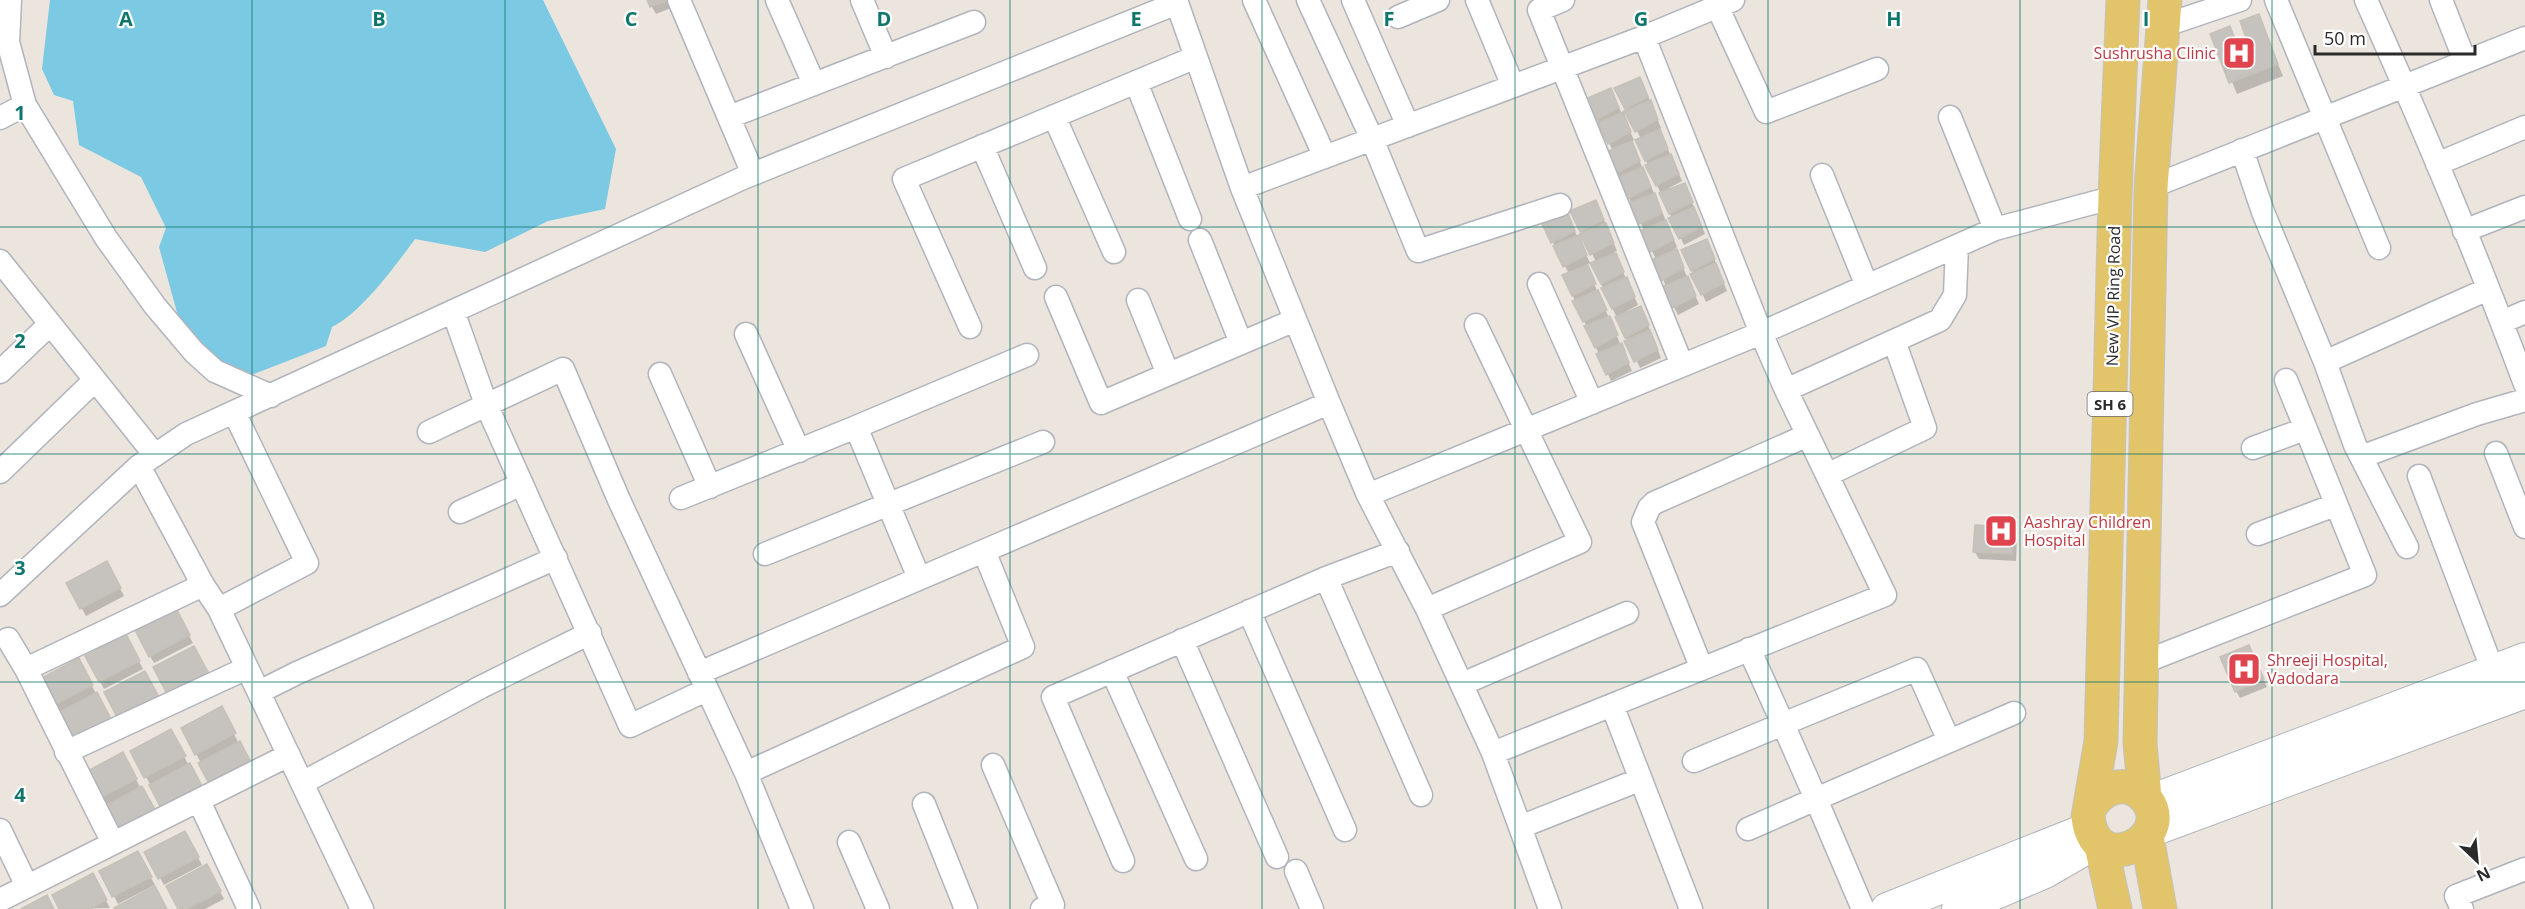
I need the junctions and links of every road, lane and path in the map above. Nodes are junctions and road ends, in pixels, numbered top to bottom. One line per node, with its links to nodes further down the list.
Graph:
1 (679, 0): 34 (street)
2 (777, 0): 30 (street)
3 (862, 0): 24 (street)
4 (1254, 0): 44 (street)
5 (1308, 0): 41 (street)
6 (1353, 0): 39 (street)
7 (1438, 0): 20 (street)
8 (1477, 0): 31 (street)
9 (1563, 0): 18 (street)
10 (2123, 0): 50 (main road, New VIP Ring Road / SH 6)
11 (2240, 0): 19 (street)
12 (2276, 0): 37 (street)
13 (2366, 0): 32 (street)
14 (2441, 0): 26 (street)
15 (6, 1): 33 (street)
16 (1176, 2): 25 (street); 46 (street)
17 (1725, 3): 22 (street); 28 (street)
18 (1537, 5): 27 (street)
19 (2164, 13): 48 (main road, SH 6)
20 (1398, 17)
21 (974, 22): 24 (street)
22 (1644, 37): 27 (street); 74 (street)
23 (2525, 38): 26 (street)
24 (886, 57): 30 (street)
25 (1196, 57): 29 (street); 49 (street)
26 (2465, 61): 32 (street)
27 (1562, 68): 31 (street); 80 (street)
28 (1877, 69)
29 (1136, 82): 35 (street); 53 (street)
30 (814, 84): 34 (street)
31 (1513, 86): 39 (street)
32 (2404, 86): 37 (street); 45 (street)
33 (25, 105): 38 (street); 88 (street)
34 (729, 117): 46 (street)
35 (1054, 117): 42 (street); 59 (street)
36 (1950, 117): 54 (street)
37 (2324, 117): 43 (street); 58 (street)
38 (0, 118)
39 (1408, 126): 41 (street)
40 (2525, 127): 45 (street)
41 (1372, 139): 44 (street); 51 (street)
42 (982, 146): 61 (street); 73 (street)
43 (2242, 150): 48 (street); 79 (street)
44 (1325, 157): 49 (street)
45 (2437, 164): 55 (street)
46 (753, 174): 67 (street)
47 (1822, 175): 63 (street)
48 (2151, 187): 135 (main road, SH 6)
49 (1242, 188): 69 (street)
50 (2115, 197): 54 (street); 166 (main road, New VIP Ring Road / SH 6)
51 (1560, 205)
52 (2525, 207): 55 (street)
53 (1190, 219)
54 (1995, 229): 57 (street)
55 (2464, 231): 64 (street)
56 (1200, 240): 77 (street)
57 (1957, 246): 63 (street); 76 (street)
58 (2379, 248)
59 (1114, 252)
60 (0, 261): 71 (street)
61 (1035, 267)
62 (1539, 284): 91 (street)
63 (1867, 286): 74 (street)
64 (2488, 289): 70 (street); 79 (street)
65 (1056, 297): 83 (street)
66 (1138, 300): 83 (street)
67 (453, 311): 88 (street); 92 (street)
68 (2525, 312): 70 (street)
69 (1295, 320): 77 (street); 90 (street)
70 (2502, 322): 86 (street)
71 (50, 324): 81 (street); 84 (street)
72 (1476, 325): 95 (street)
73 (970, 327)
74 (1761, 333): 80 (street); 87 (street)
75 (746, 334): 101 (street)
76 (1894, 341): 87 (street); 106 (street)
77 (1241, 343): 83 (street)
78 (1027, 355): 94 (street)
79 (2325, 362): 103 (street)
80 (1682, 365): 91 (street)
81 (0, 372)
82 (660, 374): 109 (street)
83 (1168, 374)
84 (95, 380): 104 (street); 105 (street)
85 (2286, 380): 96 (street)
86 (2525, 384)
87 (1786, 390): 98 (street)
88 (271, 396): 93 (street)
89 (2525, 400): 103 (street)
90 (1329, 403): 110 (street); 119 (street)
91 (1592, 403): 95 (street)
92 (486, 404): 97 (street); 108 (street); 141 (street)
93 (234, 412): 104 (street); 126 (street)
94 (856, 427): 101 (street); 112 (street)
95 (1526, 429): 110 (street); 127 (street)
96 (2305, 429): 100 (street); 113 (street)
97 (429, 432)
98 (1808, 435): 106 (street); 138 (street)
99 (1042, 442): 112 (street)
100 (2253, 448)
101 (799, 451): 109 (street)
102 (2496, 453): 115 (street)
103 (2361, 457): 117 (street)
104 (147, 460): 124 (street); 125 (street)
105 (0, 471)
106 (1827, 475): 133 (street)
107 (2419, 476): 140 (street)
108 (522, 484): 114 (street); 121 (street)
109 (710, 487): 111 (street)
110 (1368, 495): 118 (street)
111 (681, 498)
112 (888, 503): 120 (street); 122 (street)
113 (2336, 504): 116 (street); 135 (street)
114 (460, 512)
115 (2525, 527)
116 (2258, 534)
117 (2407, 547)
118 (1398, 550): 123 (street); 127 (street)
119 (984, 552): 122 (street); 154 (street)
120 (765, 554)
121 (556, 558): 130 (street); 143 (street)
122 (919, 578): 141 (street)
123 (1326, 578): 128 (street); 157 (street)
124 (203, 585): 126 (street); 137 (street)
125 (0, 595)
126 (219, 609): 136 (street)
127 (1426, 609): 142 (street)
128 (1249, 611): 132 (street); 165 (street)
129 (1627, 613): 142 (street)
130 (590, 633): 141 (street); 156 (street)
131 (8, 639): 137 (street)
132 (1182, 640): 139 (street); 169 (street)
133 (1749, 650): 138 (street); 147 (street)
134 (2525, 659): 140 (street)
135 (2144, 662): 161 (main road, SH 6)
136 (247, 668): 143 (street); 149 (street)
137 (26, 669): 149 (street)
138 (1702, 669): 145 (street)
139 (1112, 670): 170 (street); 171 (street)
140 (2493, 671): 161 (street)
141 (703, 681): 154 (street)
142 (1462, 684): 150 (street)
143 (259, 692): 151 (street)
144 (2525, 692): 161 (street)
145 (1611, 705): 150 (street); 155 (street)
146 (2013, 713): 148 (street)
147 (1783, 724): 148 (street); 152 (street); 158 (street)
148 (1949, 741): 158 (street)
149 (66, 752): 168 (street)
150 (1493, 753): 162 (street)
151 (289, 755): 156 (street); 159 (street)
152 (1694, 761)
153 (993, 765): 177 (street)
154 (746, 773): 179 (street)
155 (1639, 780): 162 (street); 184 (street)
156 (302, 783): 178 (street)
157 (1421, 795)
158 (1816, 799): 163 (street); 185 (street)
159 (199, 801): 168 (street); 176 (street)
160 (924, 804): 181 (street)
161 (2148, 817): 166 (main road); 166 (main road); 189 (main road, SH 6)
162 (1520, 827): 183 (street)
163 (1748, 829)
164 (0, 830): 174 (street)
165 (1345, 830)
166 (2095, 830): 186 (street); 187 (street); 188 (main road, New VIP Ring Road / SH 6)
167 (849, 842): 180 (street)
168 (113, 843): 174 (street)
169 (1277, 857)
170 (1196, 859)
171 (1123, 861)
172 (2525, 869): 190 (street)
173 (1296, 871): 182 (street)
174 (27, 886): 175 (street)
175 (0, 900)
176 (246, 908)
177 (1051, 908)
178 (362, 909)
179 (802, 909)
180 (878, 909)
181 (966, 909)
182 (1312, 909)
183 (1550, 909)
184 (1691, 909)
185 (1863, 909)
186 (1887, 909)
187 (1958, 909)
188 (2115, 909)
189 (2160, 909)
190 (2462, 909)

